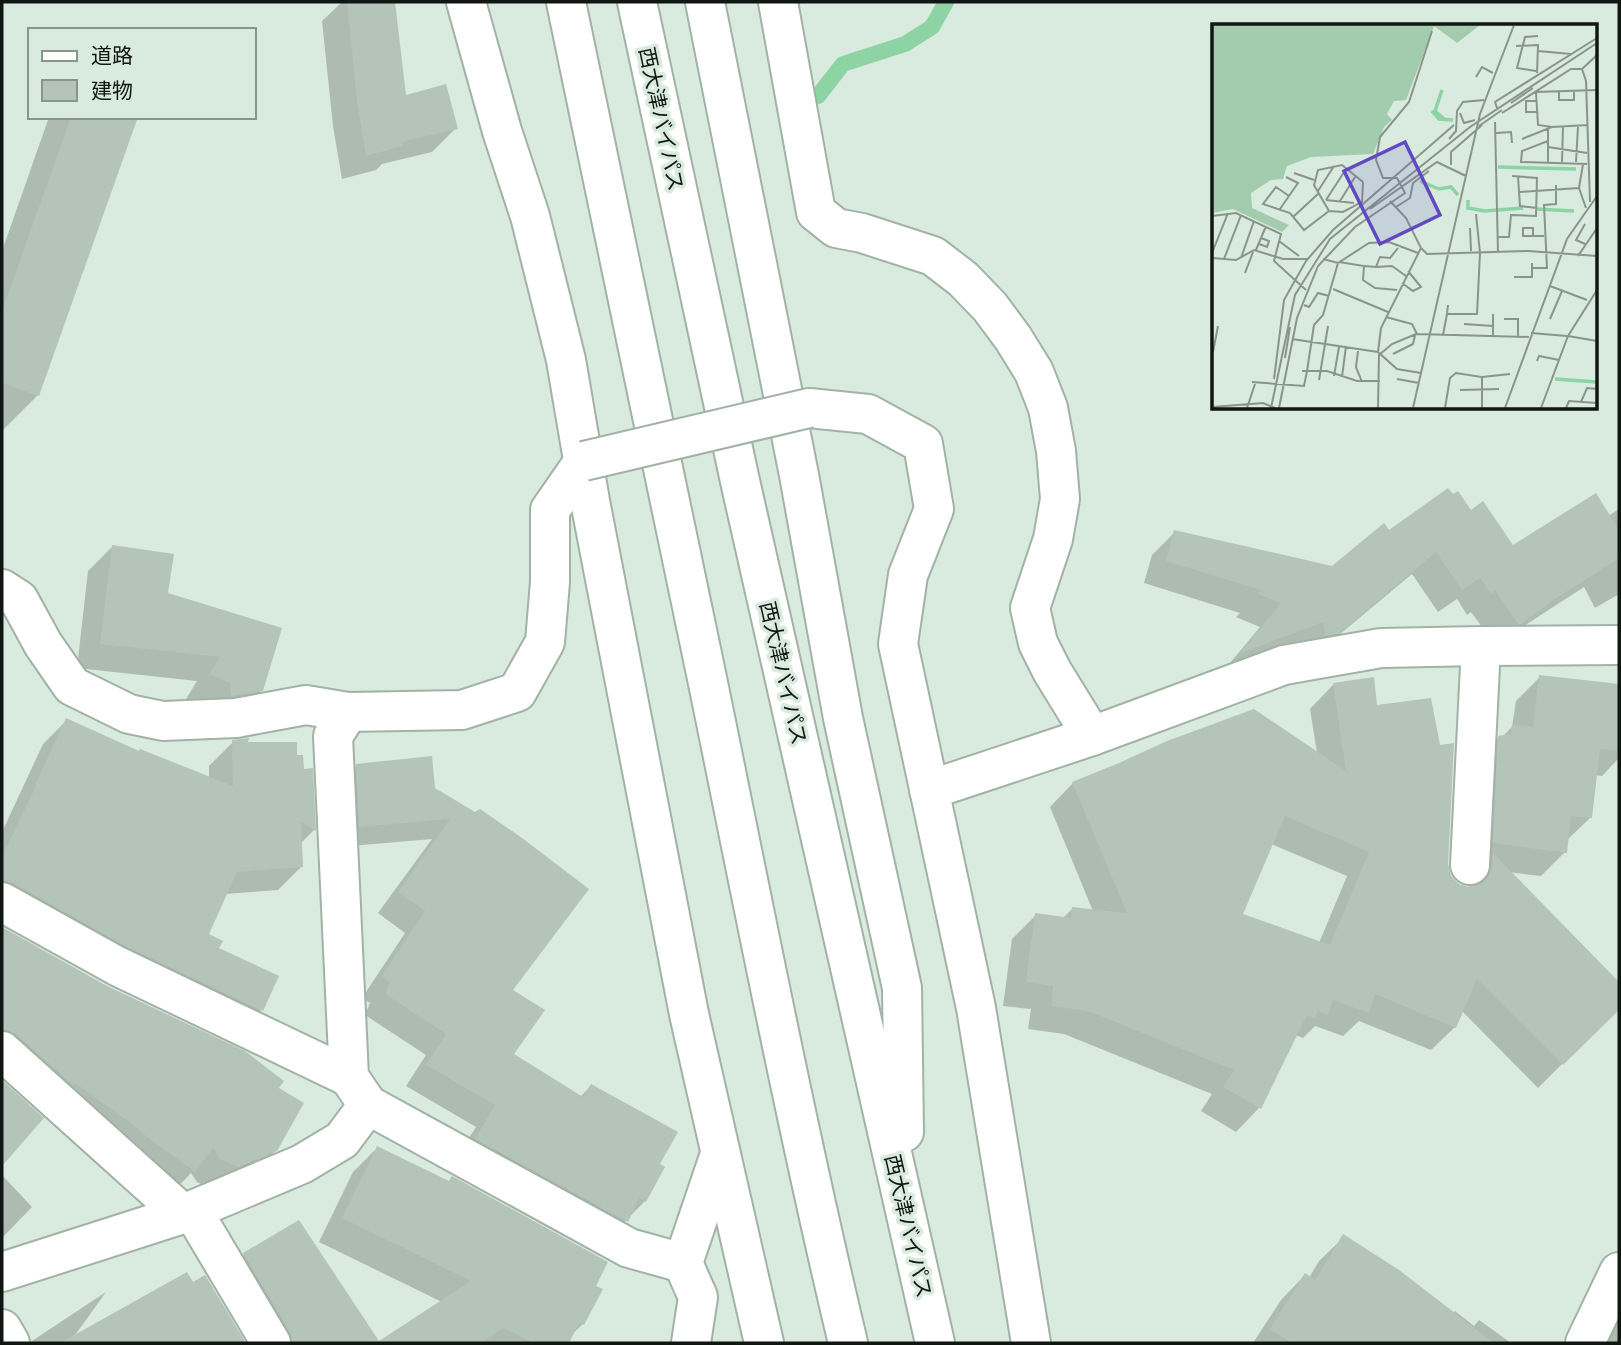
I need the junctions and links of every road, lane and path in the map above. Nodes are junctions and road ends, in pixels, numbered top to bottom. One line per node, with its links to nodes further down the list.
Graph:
1 (466, 2): 8 (main road)
2 (541, 2): 7 (main road)
3 (566, 2): 7 (main road)
4 (637, 2): 20 (main road, 西大津バイパス)
5 (705, 2): 20 (main road)
6 (778, 2): 13 (main road)
7 (604, 189): 30 (main road)
8 (584, 461): 12 (main road); 14 (main road, bridge); 19 (main road)
9 (2, 589): 12 (main road)
10 (1619, 645): 11 (main road)
11 (1481, 646): 13 (main road); 15 (main road)
12 (348, 712): 18 (main road)
13 (1092, 736): 14 (main road)
14 (929, 790): 32 (main road)
15 (1469, 865)
16 (2, 902): 18 (main road)
17 (2, 1051): 21 (main road)
18 (358, 1091): 21 (main road); 22 (main road)
19 (720, 1154): 22 (main road); 29 (main road)
20 (905, 1209): 31 (main road, 西大津バイパス)
21 (187, 1212): 23 (main road); 27 (main road)
22 (683, 1263): 28 (main road)
23 (2, 1272)
24 (1619, 1272): 33 (main road)
25 (2, 1329): 26 (main road)
26 (10, 1343)
27 (271, 1343)
28 (691, 1343)
29 (764, 1343)
30 (848, 1343)
31 (935, 1343)
32 (1031, 1343)
33 (1585, 1343)

